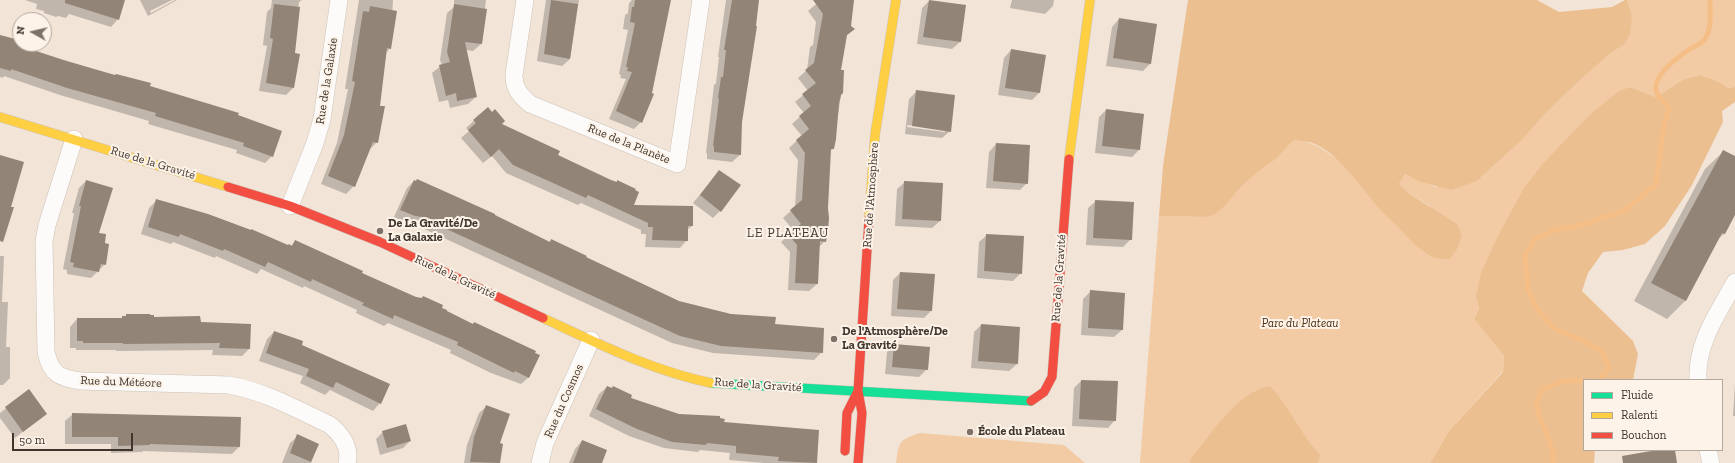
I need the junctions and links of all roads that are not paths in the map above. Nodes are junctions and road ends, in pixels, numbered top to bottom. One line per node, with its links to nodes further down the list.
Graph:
1 (339, 0): 8 (street, Rue de la Galaxie)
2 (525, 0): 3 (street, Rue de la Planète)
3 (701, 0)
4 (896, 0): 12 (street, Rue de l'Atmosphère)
5 (1090, 0): 12 (street, Rue de la Gravité)
6 (0, 117): 7 (street, Rue de la Gravité)
7 (74, 139): 8 (street, Rue de la Gravité); 15 (street, Rue du Météore)
8 (290, 206): 10 (street, Rue de la Gravité)
9 (1735, 282): 11 (street)
10 (591, 340): 12 (street, Rue de la Gravité); 16 (street, Rue du Cosmos)
11 (1698, 379)
12 (858, 391): 14 (street, Rue de l'Atmosphère); 17 (street, Rue de l'Atmosphère)
13 (1708, 451): 18 (street)
14 (844, 459)
15 (347, 463)
16 (540, 463)
17 (858, 463)
18 (1711, 463)

